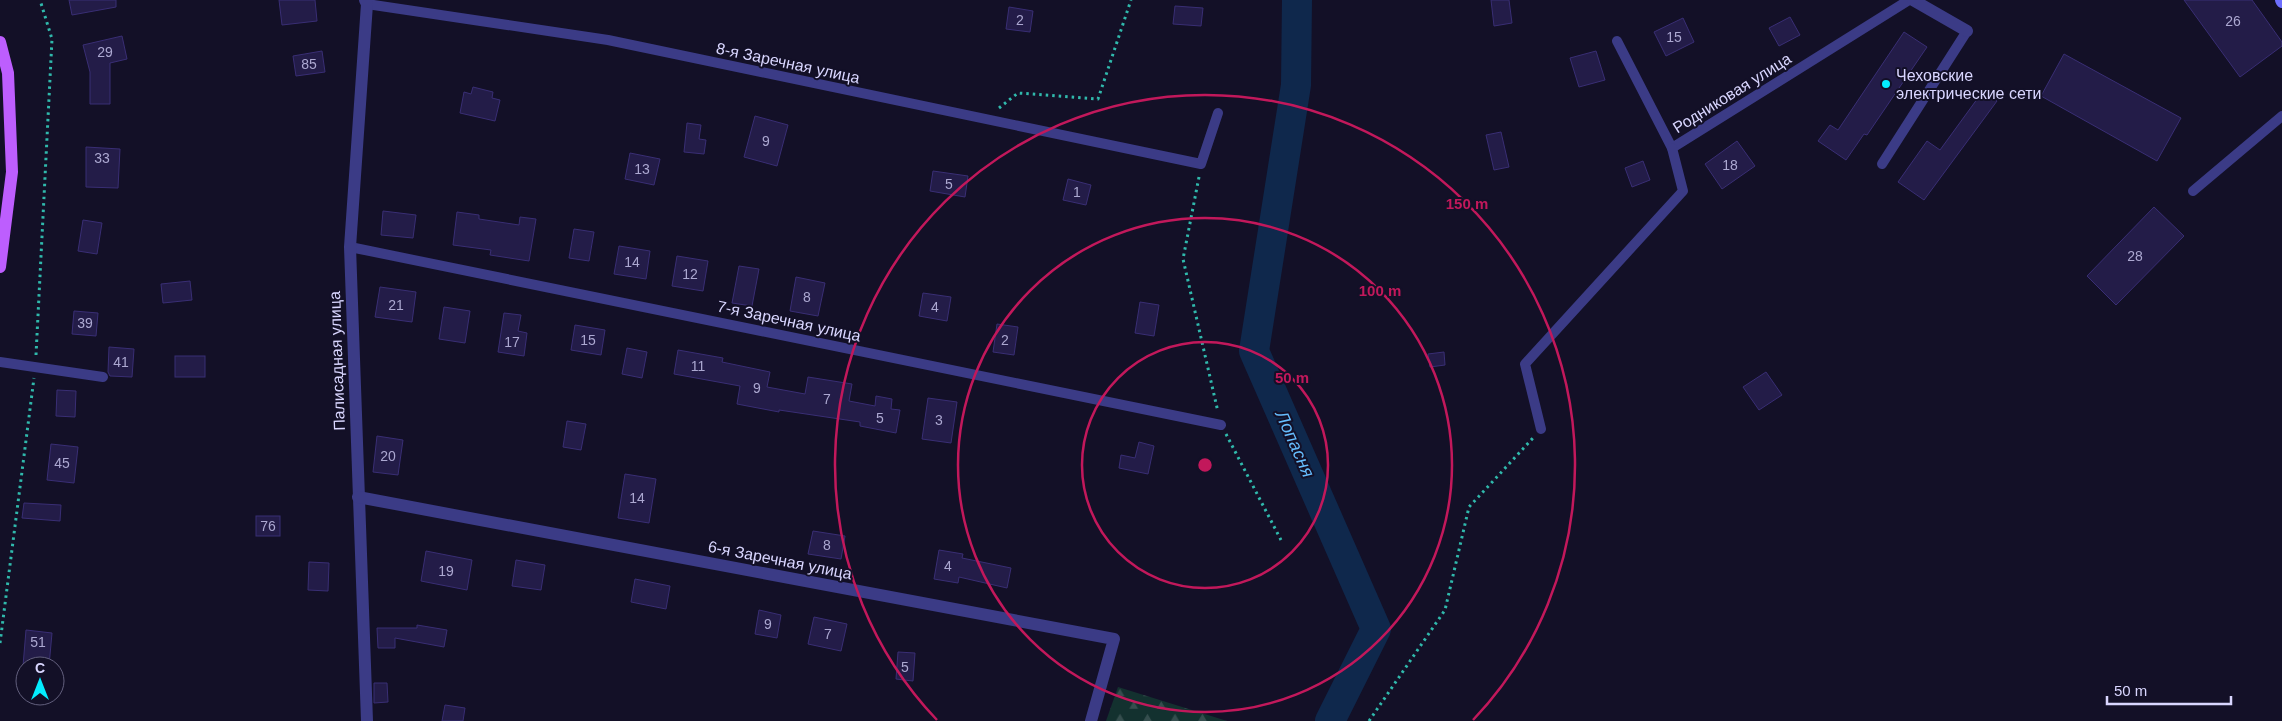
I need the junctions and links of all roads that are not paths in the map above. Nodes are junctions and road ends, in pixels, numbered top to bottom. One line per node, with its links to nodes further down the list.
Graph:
1 (1911, 0): 3 (street); 8 (lane, Родниковая улица)
2 (366, 2): 6 (lane, 8-я Заречная улица); 11 (street, Палисадная улица)
3 (1966, 31): 9 (lane)
4 (1617, 41): 8 (lane, Родниковая улица)
5 (0, 42): 12 (main road)
6 (1218, 113)
7 (2282, 116): 10 (lane)
8 (1672, 148): 16 (lane)
9 (1882, 164)
10 (2193, 191)
11 (350, 247): 15 (lane, 7-я Заречная улица); 17 (street, Палисадная улица)
12 (0, 267)
13 (0, 362): 14 (lane)
14 (103, 377)
15 (1221, 425)
16 (1541, 429)
17 (358, 497): 18 (street, Палисадная улица); 19 (street, 6-я Заречная улица)
18 (367, 721)
19 (1091, 721)

